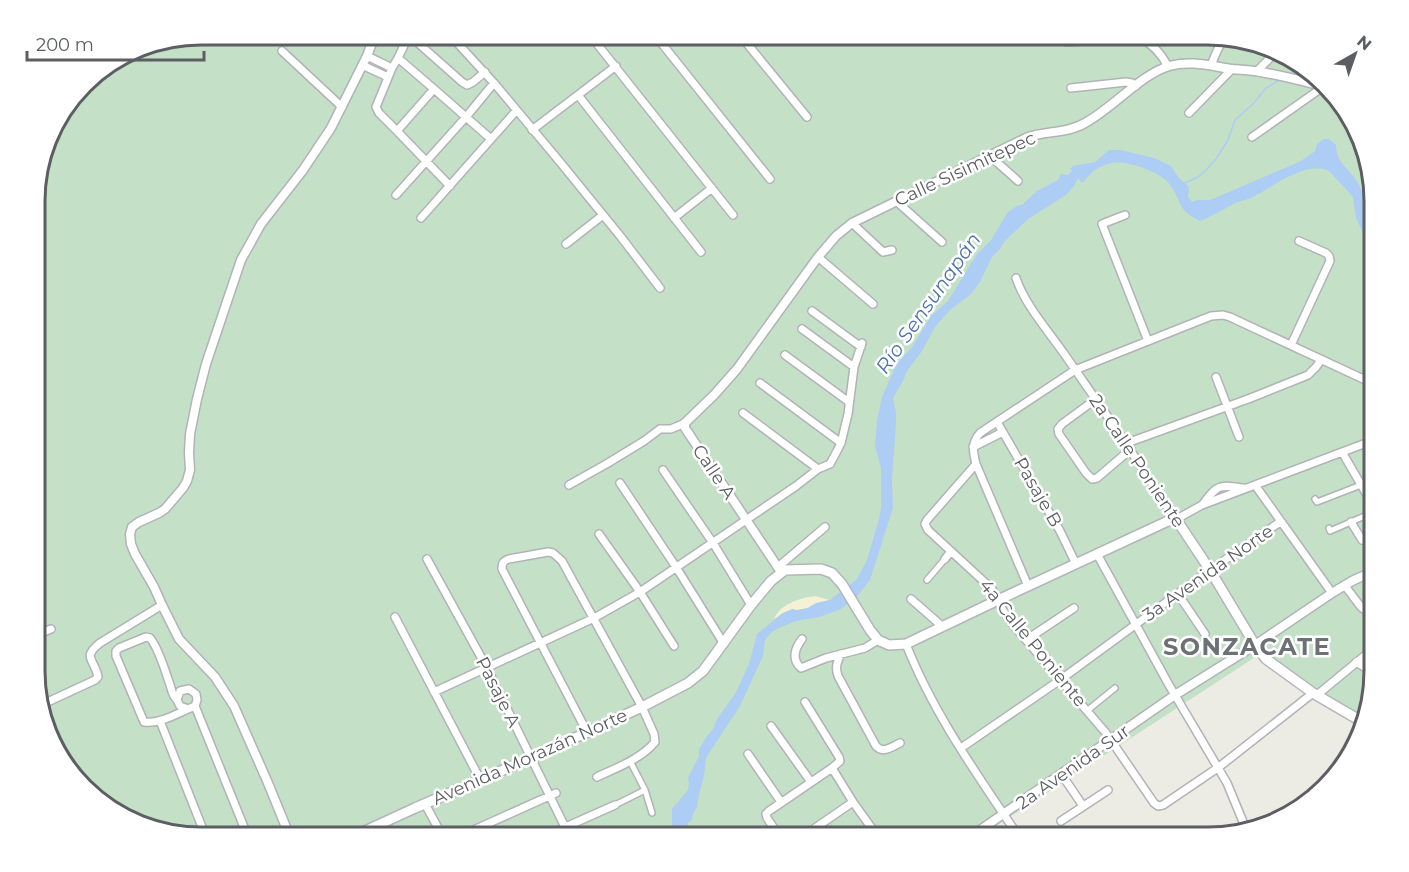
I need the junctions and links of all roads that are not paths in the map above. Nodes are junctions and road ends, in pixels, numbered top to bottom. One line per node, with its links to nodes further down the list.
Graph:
1 (371, 45): 11 (street)
2 (404, 45): 12 (street)
3 (421, 45): 21 (street)
4 (460, 45): 21 (street)
5 (599, 45): 16 (street)
6 (665, 45): 41 (street)
7 (749, 45): 34 (street)
8 (1151, 45): 17 (street)
9 (1220, 46): 15 (street)
10 (282, 51): 30 (street)
11 (367, 56): 14 (street); 18 (street)
12 (398, 58): 18 (street); 27 (street)
13 (1270, 58): 20 (street)
14 (362, 65): 22 (street); 30 (street)
15 (1212, 65): 17 (street, Calle Sisimitepec); 19 (street, Calle Sisimitepec)
16 (616, 66): 29 (street); 44 (street)
17 (1168, 67): 25 (street, Calle Sisimitepec)
18 (392, 68): 22 (street)
19 (1232, 69): 20 (street, Calle Sisimitepec); 32 (street)
20 (1257, 71): 24 (street, Calle Sisimitepec)
21 (485, 72): 23 (street)
22 (388, 77): 36 (street)
23 (494, 83): 31 (street); 33 (street)
24 (1309, 83)
25 (1136, 86): 26 (street); 39 (street, Calle Sisimitepec)
26 (1071, 88)
27 (434, 89): 33 (street); 36 (street)
28 (1317, 90): 37 (street)
29 (578, 95): 35 (street); 51 (street)
30 (342, 107): 124 (street)
31 (516, 111): 35 (street); 38 (street)
32 (1189, 112)
33 (466, 117): 38 (street); 40 (street)
34 (807, 117)
35 (532, 130): 47 (street)
36 (397, 131): 40 (street)
37 (1252, 137)
38 (491, 139): 43 (street)
39 (990, 156): 42 (street); 46 (street, Calle Sisimitepec)
40 (426, 162): 43 (street); 45 (street)
41 (770, 179)
42 (1018, 181)
43 (450, 186): 50 (street)
44 (712, 188): 48 (street); 51 (street)
45 (396, 195)
46 (896, 201): 52 (street, Calle Sisimitepec); 54 (street)
47 (603, 215): 55 (street); 60 (street)
48 (733, 215)
49 (1125, 215): 64 (street)
50 (421, 218)
51 (674, 218): 57 (street)
52 (852, 223): 56 (street); 58 (street, Calle Sisimitepec)
53 (1299, 240): 65 (street)
54 (942, 242)
55 (567, 244)
56 (892, 250)
57 (701, 252)
58 (818, 257): 61 (street); 78 (street, Calle Sisimitepec)
59 (1016, 278): 69 (street, 2a Calle Poniente)
60 (660, 288)
61 (873, 304)
62 (812, 311): 68 (street)
63 (802, 329): 68 (street)
64 (1148, 341): 65 (street); 69 (street)
65 (1292, 345): 67 (street)
66 (785, 355): 74 (street)
67 (1322, 360): 71 (street); 75 (street)
68 (854, 367): 74 (street)
69 (1075, 370): 73 (street, 2a Calle Poniente); 77 (street)
70 (1216, 378): 75 (street)
71 (1364, 379)
72 (760, 383): 81 (street)
73 (1096, 399): 83 (street, 2a Calle Poniente); 83 (street)
74 (849, 402): 81 (street)
75 (1227, 406): 80 (street); 83 (street)
76 (743, 413): 87 (street)
77 (997, 422): 79 (street, Pasaje B); 84 (street)
78 (685, 423): 90 (street); 98 (street, Calle A)
79 (1003, 432): 84 (street); 111 (street, Pasaje B)
80 (1239, 437)
81 (841, 443): 87 (street)
82 (1364, 444): 85 (street)
83 (1129, 446): 99 (street, 2a Calle Poniente)
84 (973, 448): 86 (street)
85 (1342, 453): 91 (street); 92 (street)
86 (976, 464): 107 (street, 4a Calle Poniente); 117 (street)
87 (818, 469): 98 (street)
88 (663, 470): 106 (street)
89 (620, 483): 112 (street)
90 (569, 484)
91 (1255, 485): 93 (street); 100 (street)
92 (1361, 485): 94 (street); 95 (street)
93 (1246, 489): 96 (street); 96 (street)
94 (1364, 490)
95 (1315, 499)
96 (1202, 505): 99 (street)
97 (1364, 516): 101 (street)
98 (746, 520): 106 (street); 113 (street, Calle A)
99 (1175, 520): 108 (main road); 114 (main road, 2a Calle Poniente)
100 (1280, 522): 114 (street, 3a Avenida Norte); 120 (street)
101 (1351, 522): 103 (street); 105 (street)
102 (825, 527): 113 (street)
103 (1329, 528)
104 (599, 534): 119 (street)
105 (1362, 540)
106 (713, 543): 112 (street); 125 (street)
107 (951, 552): 110 (street); 123 (street, 4a Calle Poniente)
108 (1097, 554): 111 (main road); 130 (street)
109 (427, 559): 147 (street, Pasaje A)
110 (945, 559): 116 (street)
111 (1076, 564): 117 (main road)
112 (676, 567): 119 (street); 139 (street)
113 (780, 570): 125 (main road, Avenida Morazán Norte); 136 (main road)
114 (1210, 570): 121 (street, 3a Avenida Norte); 141 (main road, 2a Calle Poniente)
115 (1364, 577): 118 (street, 2a Avenida Sur)
116 (927, 580)
117 (1028, 586): 123 (main road)
118 (1345, 586): 120 (street, 2a Avenida Sur); 127 (street)
119 (640, 592): 129 (street); 142 (street)
120 (1332, 593): 141 (street, 2a Avenida Sur)
121 (1178, 594): 130 (street, 3a Avenida Norte); 134 (street)
122 (910, 599): 131 (street)
123 (998, 600): 131 (main road); 137 (street, 4a Calle Poniente)
124 (162, 605): 156 (street); 192 (street)
125 (752, 605): 139 (main road, Avenida Morazán Norte)
126 (1074, 608): 137 (street)
127 (1364, 609)
128 (395, 617): 152 (street)
129 (594, 618): 138 (street); 138 (street); 159 (street)
130 (1135, 625): 148 (street, 3a Avenida Norte); 154 (street)
131 (943, 627): 140 (main road)
132 (51, 629): 133 (street)
133 (45, 631)
134 (1205, 634)
135 (802, 639): 143 (street)
136 (878, 640): 140 (main road); 143 (street)
137 (1026, 640): 148 (street, 4a Calle Poniente)
138 (540, 643): 147 (street); 165 (street)
139 (724, 644): 159 (main road, Avenida Morazán Norte)
140 (906, 644): 168 (street)
141 (1255, 645): 153 (main road, 2a Calle Poniente); 154 (street, 2a Avenida Sur)
142 (674, 646)
143 (841, 654): 167 (street)
144 (1364, 656): 145 (street)
145 (1356, 662): 146 (street); 153 (street)
146 (1364, 667)
147 (487, 668): 152 (street); 170 (street, Pasaje A)
148 (1060, 680): 160 (street, 4a Calle Poniente); 168 (street, 3a Avenida Norte)
149 (170, 685): 151 (street); 155 (street); 163 (street)
150 (1115, 688): 160 (street)
151 (180, 691): 155 (street); 158 (street)
152 (434, 692): 176 (street)
153 (1315, 694): 162 (main road, 2a Calle Poniente); 172 (street)
154 (1175, 695): 166 (street, 2a Avenida Sur); 172 (street)
155 (177, 701): 158 (street); 161 (street)
156 (48, 702)
157 (804, 702): 173 (street)
158 (191, 707): 161 (street); 191 (street)
159 (642, 707): 165 (main road, Avenida Morazán Norte); 171 (street)
160 (1088, 710): 166 (street, 4a Calle Poniente)
161 (173, 715): 163 (street)
162 (1356, 718)
163 (160, 721): 190 (street)
164 (771, 726): 177 (street)
165 (587, 732): 170 (main road, Avenida Morazán Norte)
166 (1111, 740): 172 (street, 4a Calle Poniente); 174 (street, 2a Avenida Sur)
167 (900, 743)
168 (961, 748): 187 (street)
169 (748, 754): 181 (street)
170 (531, 758): 176 (main road, Avenida Morazán Norte); 180 (street, Pasaje A)
171 (630, 761): 175 (street); 178 (street)
172 (1219, 767): 189 (street)
173 (832, 768): 177 (street); 182 (street)
174 (1062, 775): 185 (street); 187 (street, 2a Avenida Sur)
175 (597, 777)
176 (481, 781): 183 (main road, Avenida Morazán Norte)
177 (811, 782): 181 (street)
178 (645, 790): 184 (street); 186 (street)
179 (1108, 790): 185 (street)
180 (553, 794): 195 (street); 196 (street, Pasaje A)
181 (781, 802): 197 (street)
182 (853, 802): 198 (street); 199 (street)
183 (426, 804): 193 (main road, Avenida Morazán Norte); 194 (street)
184 (615, 805): 196 (street)
185 (1083, 806): 188 (street)
186 (651, 813)
187 (1004, 814): 200 (street, 2a Avenida Sur); 201 (street)
188 (1061, 822)
189 (1244, 823)
190 (202, 827)
191 (244, 827)
192 (286, 827)
193 (381, 827)
194 (437, 827)
195 (480, 827)
196 (565, 827)
197 (773, 827)
198 (817, 827)
199 (871, 827)
200 (985, 827)
201 (1012, 827)

